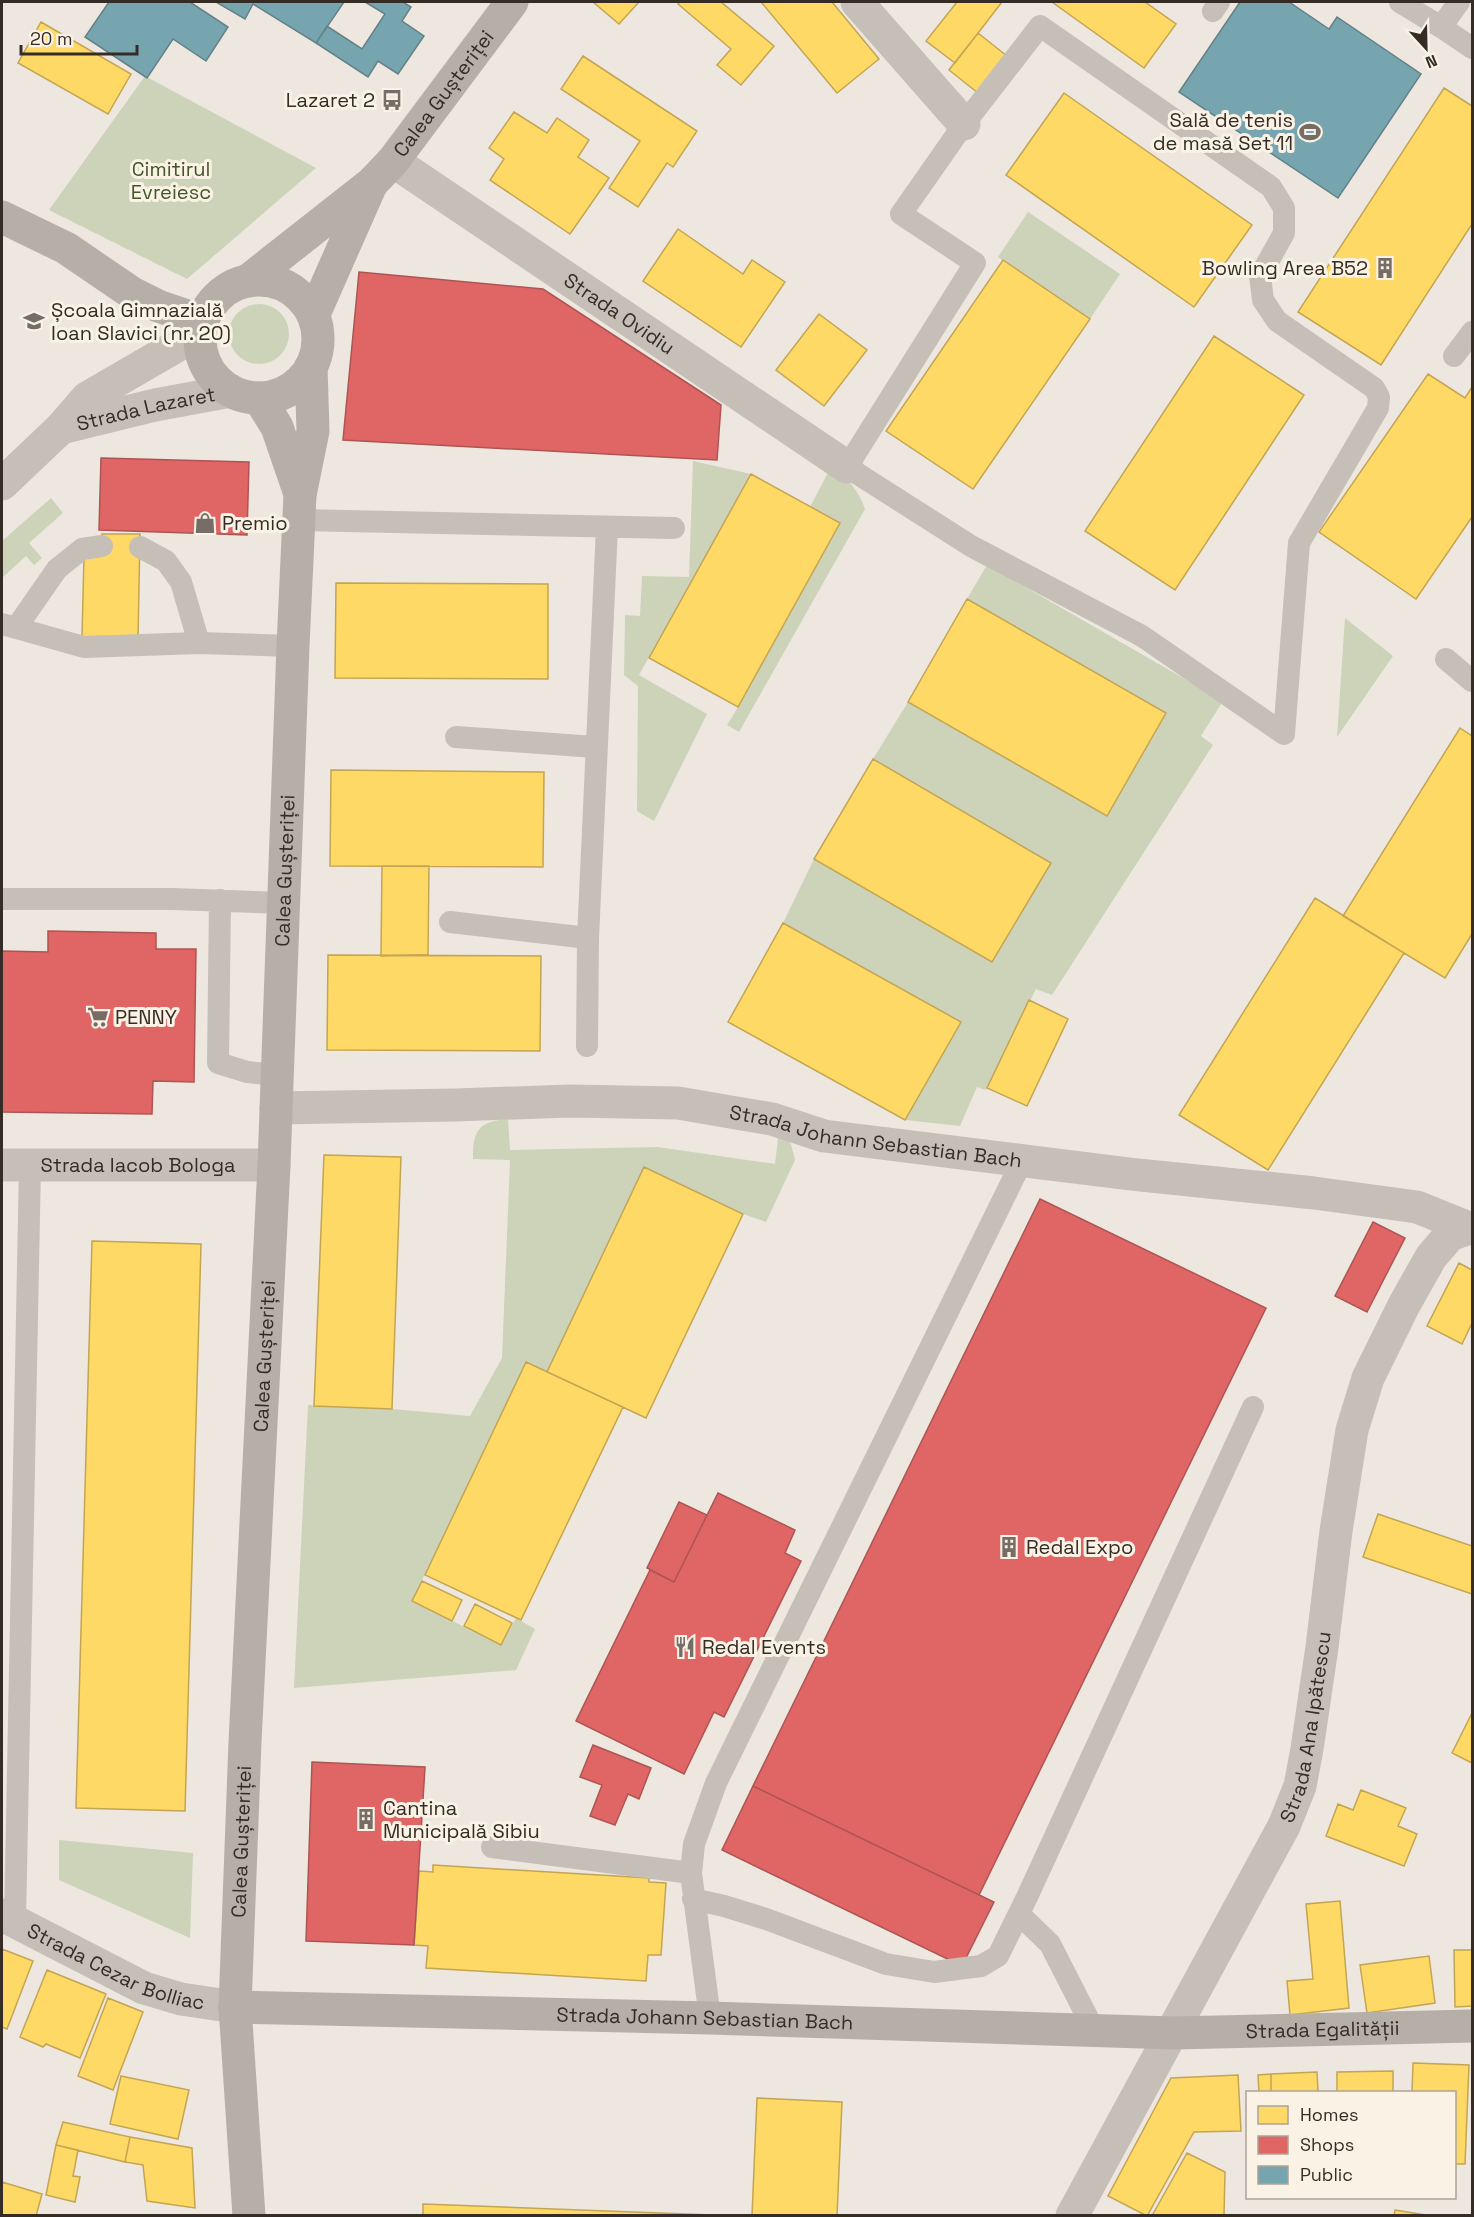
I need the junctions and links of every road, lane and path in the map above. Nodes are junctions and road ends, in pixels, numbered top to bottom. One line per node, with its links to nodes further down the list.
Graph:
1 (512, 2): 8 (main road, Calea Gușteriței)
2 (857, 2): 7 (street)
3 (1400, 2): 5 (lane)
4 (1459, 2): 5 (lane)
5 (1441, 27): 6 (lane)
6 (1473, 48)
7 (964, 124): 18 (lane); 18 (lane)
8 (383, 172): 10 (main road, Calea Gușteriței); 11 (main road, Calea Gușteriței); 18 (street, Strada Ovidiu)
9 (2, 217): 12 (main road)
10 (250, 279): 11 (main road); 12 (main road)
11 (314, 314): 15 (main road)
12 (200, 327): 16 (main road); 17 (street, Strada Lazaret)
13 (1473, 332): 14 (lane)
14 (1454, 356)
15 (311, 367): 16 (main road); 20 (main road, Calea Gușteriței)
16 (245, 395): 17 (street, Strada Lazaret); 20 (main road, Calea Gușteriței)
17 (61, 428): 19 (street, Strada Lazaret)
18 (847, 467)
19 (2, 484)
20 (300, 507): 21 (lane); 27 (main road, Calea Gușteriței)
21 (607, 527): 22 (lane); 31 (lane)
22 (674, 528)
23 (102, 546): 25 (lane)
24 (140, 547): 26 (lane)
25 (9, 626): 26 (lane)
26 (199, 643): 27 (lane)
27 (293, 646): 34 (main road, Calea Gușteriței)
28 (1446, 659): 29 (lane)
29 (1473, 681)
30 (456, 737): 31 (lane)
31 (595, 747): 36 (lane)
32 (2, 899): 33 (lane)
33 (220, 900): 34 (lane); 38 (lane)
34 (284, 903): 38 (main road, Calea Gușteriței)
35 (450, 922): 36 (lane)
36 (588, 938): 37 (lane)
37 (587, 1046)
38 (277, 1075): 39 (main road, Calea Gușteriței)
39 (276, 1108): 40 (street, Strada Johann Sebastian Bach); 42 (main road, Calea Gușteriței)
40 (1022, 1161): 43 (street, Strada Johann Sebastian Bach); 46 (lane)
41 (16, 1165): 42 (street, Strada Iacob Bologa); 49 (lane)
42 (274, 1165): 50 (main road, Calea Gușteriței)
43 (1471, 1228): 54 (street, Strada Ana Ipătescu)
44 (1253, 1407): 48 (lane)
45 (492, 1847): 46 (lane)
46 (691, 1873): 47 (lane)
47 (693, 1899): 48 (lane); 51 (lane)
48 (1019, 1914): 53 (lane)
49 (8, 1919): 50 (street, Strada Cezar Bolliac)
50 (235, 2007): 51 (main road, Strada Johann Sebastian Bach); 55 (main road, Calea Gușteriței)
51 (710, 2018): 53 (main road, Strada Johann Sebastian Bach)
52 (1473, 2026): 54 (main road, Strada Egalității)
53 (1094, 2030): 54 (main road, Strada Johann Sebastian Bach)
54 (1173, 2033): 56 (street, Strada Ana Ipătescu)
55 (249, 2216)
56 (1072, 2216)

